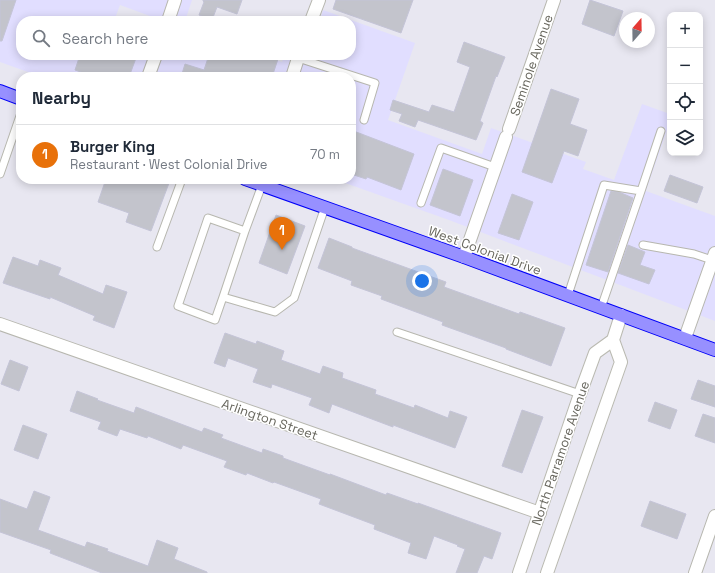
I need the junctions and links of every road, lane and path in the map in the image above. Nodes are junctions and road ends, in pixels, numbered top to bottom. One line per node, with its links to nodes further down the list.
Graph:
1 (175, 0): 4 (street)
2 (318, 0): 5 (street)
3 (554, 0): 18 (street, Seminole Avenue)
4 (170, 16)
5 (313, 16)
6 (154, 60): 9 (street)
7 (298, 60): 10 (street)
8 (310, 60): 11 (lane)
9 (150, 72)
10 (294, 72)
11 (344, 72)
12 (356, 76): 15 (lane)
13 (0, 91): 14 (highway)
14 (16, 96)
15 (364, 120)
16 (16, 128): 19 (lane)
17 (661, 131): 23 (lane)
18 (495, 167): 24 (lane); 29 (street, Seminole Avenue)
19 (0, 174)
20 (180, 184): 28 (lane)
21 (261, 184): 26 (lane)
22 (267, 184): 25 (highway, West Colonial Drive)
23 (641, 191): 31 (lane); 33 (lane)
24 (421, 203)
25 (325, 207): 29 (highway, West Colonial Drive); 32 (lane)
26 (245, 231): 32 (lane); 32 (lane)
27 (643, 245): 30 (lane)
28 (157, 247)
29 (464, 257): 31 (highway, West Colonial Drive)
30 (714, 257): 37 (street)
31 (568, 295): 33 (highway, West Colonial Drive)
32 (223, 297)
33 (601, 308): 34 (highway, West Colonial Drive)
34 (621, 315): 37 (highway, West Colonial Drive); 38 (street)
35 (0, 324): 41 (street, Arlington Street)
36 (397, 332): 40 (lane)
37 (685, 338): 39 (highway, West Colonial Drive)
38 (613, 340): 40 (street, North Parramore Avenue); 44 (street, North Parramore Avenue)
39 (715, 350)
40 (580, 394): 41 (street, North Parramore Avenue)
41 (540, 513): 43 (street, North Parramore Avenue)
42 (715, 516): 45 (street)
43 (519, 573)
44 (547, 573)
45 (695, 573)

